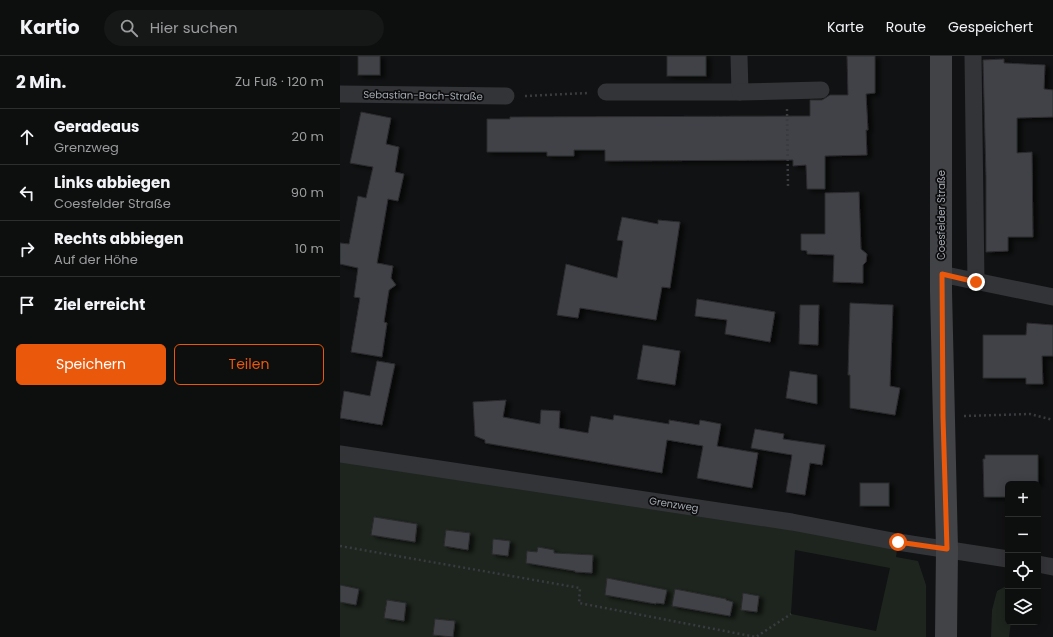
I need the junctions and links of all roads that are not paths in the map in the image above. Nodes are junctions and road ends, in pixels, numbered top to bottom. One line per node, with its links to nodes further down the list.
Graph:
1 (739, 56): 6 (street)
2 (941, 56): 9 (street, Coesfelder Straße)
3 (973, 56): 10 (street)
4 (821, 90): 6 (street)
5 (606, 92): 6 (street)
6 (740, 92)
7 (340, 94): 8 (street, Sebastian-Bach-Straße)
8 (506, 96)
9 (942, 274): 10 (street); 13 (street, Coesfelder Straße)
10 (976, 282): 11 (street)
11 (1053, 297)
12 (340, 454): 13 (street, Grenzweg)
13 (947, 549): 14 (street, Grenzweg); 17 (street, Coesfelder Straße)
14 (1005, 559)
15 (1041, 565): 16 (street)
16 (1053, 567)
17 (946, 637)

